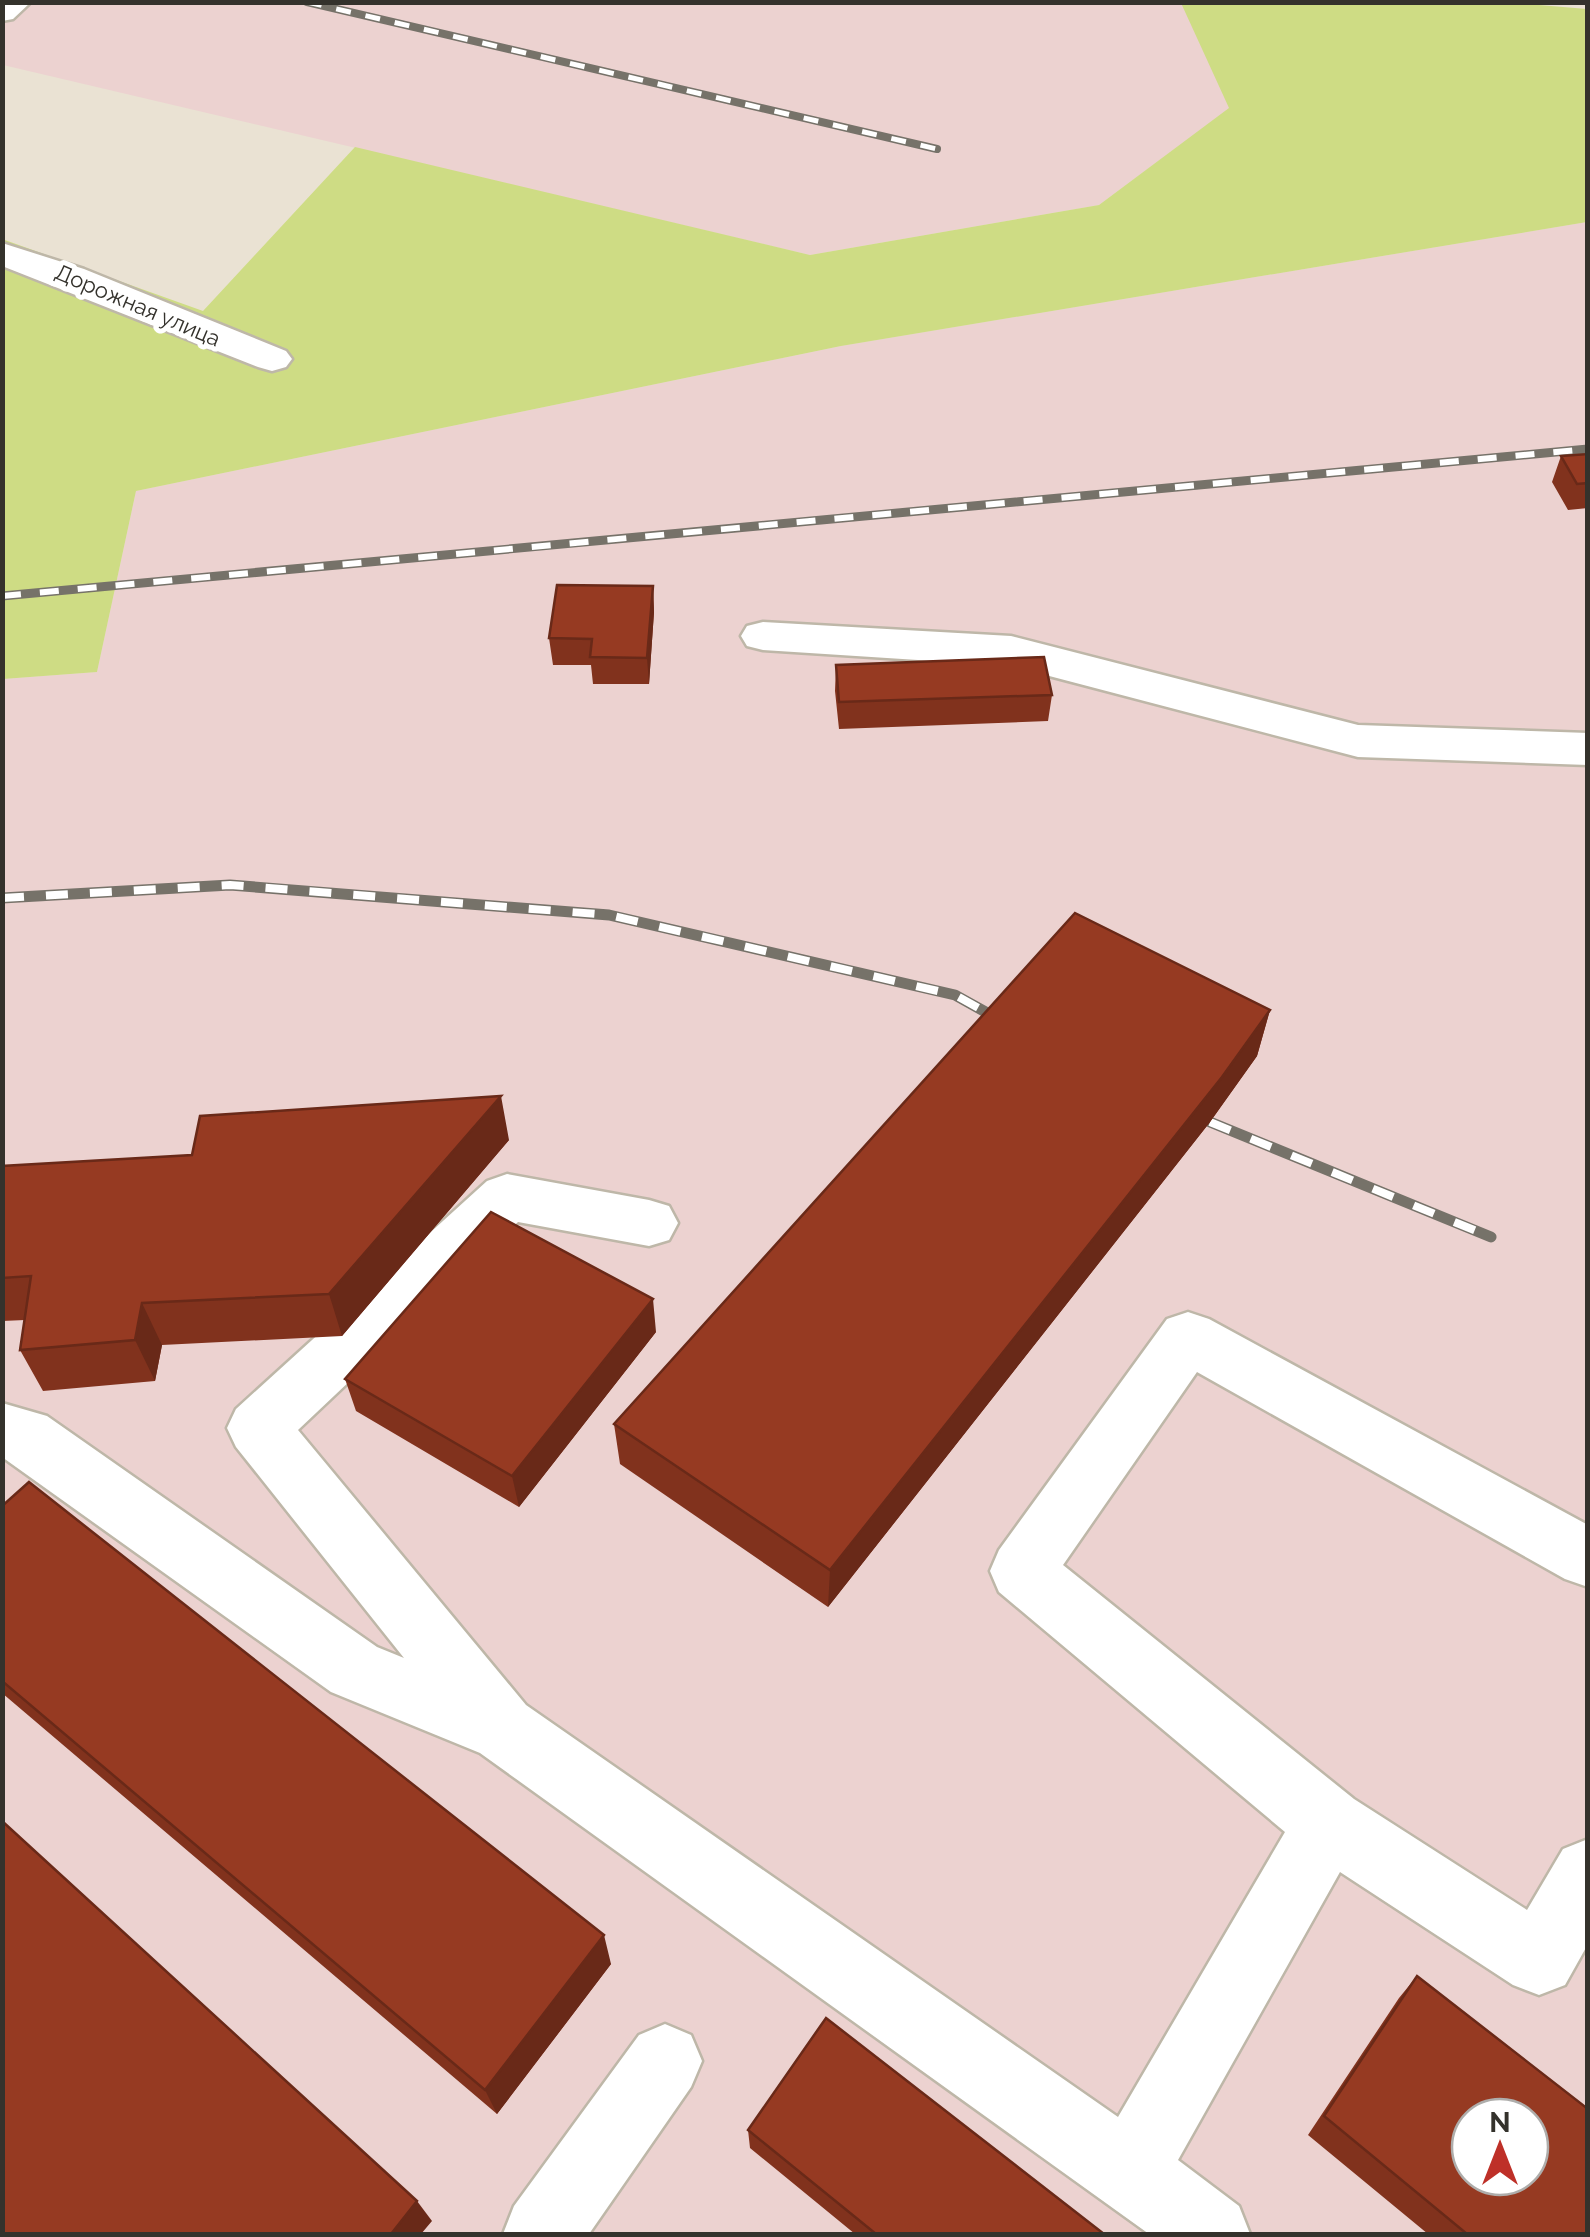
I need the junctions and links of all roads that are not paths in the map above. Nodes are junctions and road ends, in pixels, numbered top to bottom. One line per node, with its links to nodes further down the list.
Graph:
1 (16, 2): 2 (street)
2 (2, 12)
3 (2, 254): 4 (street, Дорожная улица)
4 (272, 359)
5 (763, 636): 6 (street)
6 (1588, 749)
7 (649, 1223): 10 (street)
8 (2, 1430): 10 (street)
9 (1588, 1558): 11 (street)
10 (502, 1728): 14 (street)
11 (1329, 1824): 12 (street); 14 (street)
12 (1588, 1874)
13 (665, 2061): 15 (street)
14 (1129, 2171): 16 (street)
15 (542, 2234)
16 (1211, 2234)

